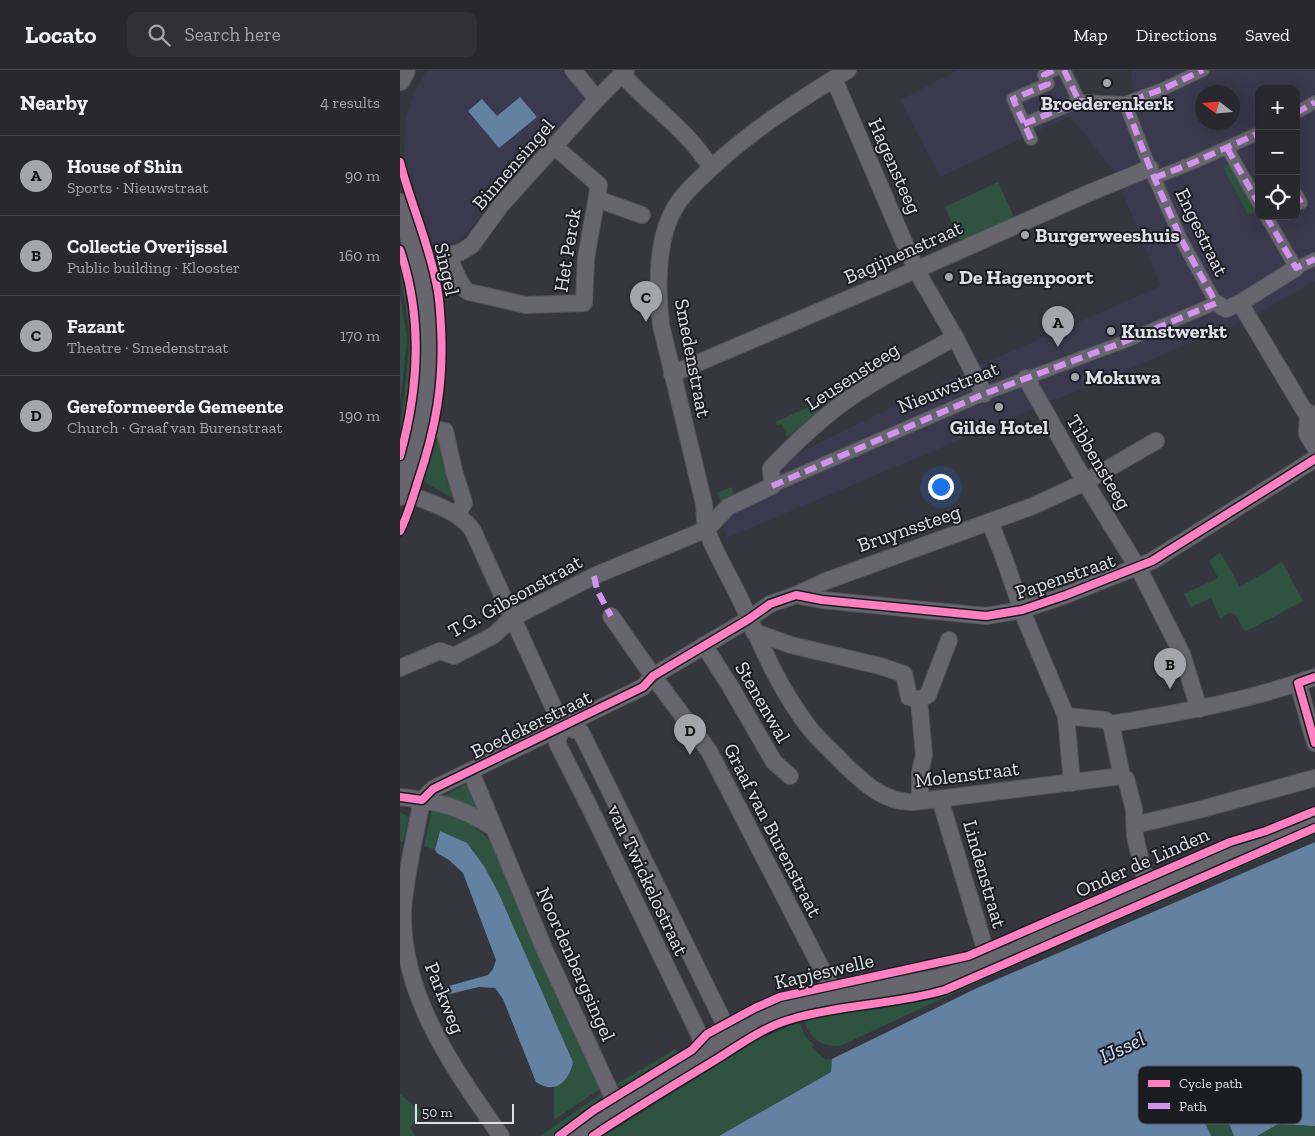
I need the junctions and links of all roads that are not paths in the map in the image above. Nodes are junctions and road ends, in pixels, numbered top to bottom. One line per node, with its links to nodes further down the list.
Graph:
1 (406, 70): 9 (street)
2 (573, 70): 10 (street)
3 (848, 70): 8 (street, Smedenstraat)
4 (1054, 70): 15 (street)
5 (1064, 70): 11 (street)
6 (1203, 70): 13 (street)
7 (624, 72): 10 (street, Binnensingel); 20 (street)
8 (834, 79): 20 (street, Smedenstraat); 31 (street, Hagensteeg)
9 (400, 80)
10 (597, 99): 18 (street, Binnensingel)
11 (1080, 100): 13 (street); 15 (street)
12 (1315, 102): 14 (street)
13 (1125, 103): 21 (street, Engestraat)
14 (1300, 111)
15 (1024, 124): 17 (street)
16 (1255, 135): 19 (street)
17 (1031, 139)
18 (555, 147): 23 (street, Het Perck); 27 (street, Binnensingel)
19 (1227, 148): 21 (street); 22 (street)
20 (711, 168): 35 (street, Smedenstraat)
21 (1152, 173): 31 (street, Bagijnenstraat); 32 (street, Engestraat)
22 (1255, 197)
23 (596, 199): 25 (street, Het Perck); 27 (street, Het Perck)
24 (400, 204): 29 (street, Singel)
25 (642, 214)
26 (1268, 220): 30 (street)
27 (449, 256): 29 (street, Binnensingel)
28 (1315, 259): 30 (street)
29 (418, 264): 39 (street, Singel)
30 (1296, 268): 33 (street)
31 (916, 270): 34 (street, Hagensteeg); 35 (street, Bagijnenstraat)
32 (1216, 302): 33 (street); 36 (street, Nieuwstraat)
33 (1240, 303): 38 (street)
34 (955, 337): 37 (street, Hagensteeg); 44 (street, Leusensteeg)
35 (672, 374): 48 (street, Smedenstraat)
36 (1026, 378): 37 (street, Nieuwstraat); 43 (street, Tibbensteeg)
37 (984, 394): 44 (street, Nieuwstraat)
38 (1312, 414): 41 (street)
39 (421, 426): 45 (street, Singel); 46 (street)
40 (1156, 441): 43 (street, Bruynssteeg)
41 (1315, 447)
42 (1315, 458): 49 (street, Papenstraat)
43 (1085, 482): 47 (street, Bruynssteeg); 49 (street, Tibbensteeg)
44 (772, 486): 48 (street, Nieuwstraat)
45 (400, 494): 46 (street)
46 (457, 515): 53 (street)
47 (990, 522): 50 (street, Bruynssteeg); 51 (street)
48 (707, 529): 53 (street, T.G. Gibsonstraat); 54 (street, Smedenstraat)
49 (1138, 567): 51 (street, Papenstraat); 62 (street, Tibbensteeg)
50 (796, 595): 51 (street, Papenstraat); 54 (street, Bruynssteeg)
51 (1022, 610): 63 (street)
52 (611, 616): 58 (street, Graaf van Burenstraat)
53 (512, 618): 57 (street, T.G. Gibsonstraat); 65 (street, van Twickelostraat)
54 (752, 625): 56 (street, Bruynssteeg); 61 (street); 75 (street, Molenstraat)
55 (949, 640): 61 (street)
56 (704, 645): 58 (street, Boedekerstraat); 68 (street, Stenenwal)
57 (400, 668)
58 (653, 676): 65 (street, Boedekerstraat); 81 (street, Graaf van Burenstraat)
59 (1315, 677): 60 (street)
60 (1298, 684): 62 (street); 66 (street)
61 (919, 700): 75 (street)
62 (1199, 709): 64 (street)
63 (1066, 716): 64 (street); 71 (street)
64 (1111, 724): 69 (street)
65 (562, 726): 67 (street, Boedekerstraat); 82 (street, van Twickelostraat); 83 (street, van Twickelostraat)
66 (1315, 743)
67 (471, 772): 74 (street, Boedekerstraat); 78 (street, Noordenbergsingel)
68 (790, 776)
69 (1122, 776): 71 (street, Molenstraat); 77 (street)
70 (1315, 778): 77 (street)
71 (1072, 783): 73 (street, Molenstraat)
72 (400, 797): 74 (street)
73 (940, 799): 75 (street, Molenstraat); 80 (street, Lindenstraat)
74 (422, 800): 78 (street); 85 (street, Parkweg)
75 (920, 800)
76 (1315, 820): 79 (street, Onder de Linden)
77 (1136, 825): 79 (street)
78 (494, 828): 84 (street, Noordenbergsingel)
79 (1148, 892): 80 (street, Onder de Linden)
80 (989, 962): 81 (street, Kapjeswelle)
81 (831, 998): 82 (street, Kapjeswelle)
82 (731, 1037): 83 (street, Kapjeswelle)
83 (706, 1052): 84 (street, Kapjeswelle)
84 (615, 1102): 86 (street, Kapjeswelle)
85 (501, 1136)
86 (574, 1136)

